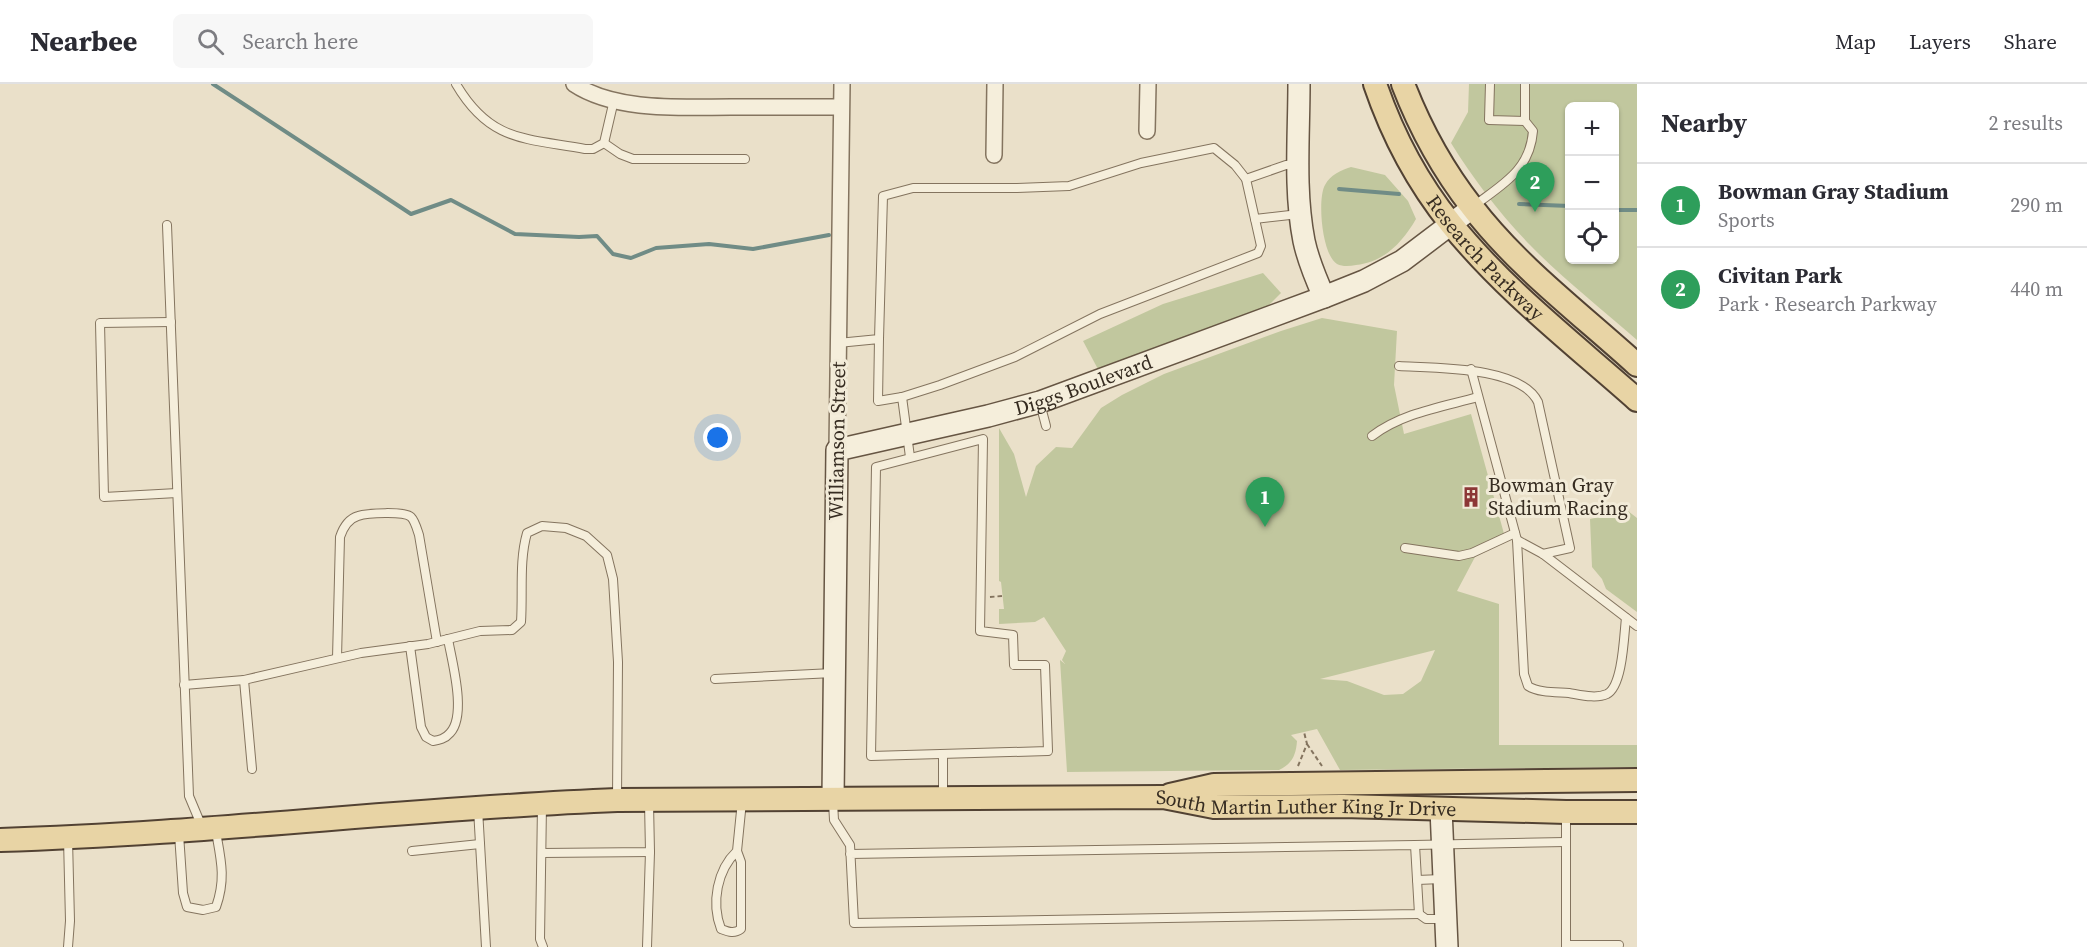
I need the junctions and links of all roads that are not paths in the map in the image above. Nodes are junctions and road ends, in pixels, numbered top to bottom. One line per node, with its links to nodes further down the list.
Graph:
1 (456, 84): 15 (lane)
2 (574, 84): 11 (street)
3 (842, 84): 12 (street, Williamson Street)
4 (995, 84): 16 (street)
5 (1148, 84): 14 (street)
6 (1299, 84): 18 (street)
7 (1375, 84): 23 (main road, Research Parkway)
8 (1403, 84): 20 (main road, Research Parkway)
9 (1490, 84): 13 (lane)
10 (1525, 84): 13 (lane)
11 (615, 100): 12 (street); 15 (lane)
12 (842, 107): 28 (street, Williamson Street)
13 (1525, 121): 20 (lane)
14 (1147, 131)
15 (604, 143): 17 (lane)
16 (994, 155)
17 (745, 159)
18 (1298, 164): 19 (lane); 21 (street)
19 (1246, 179): 22 (lane); 27 (lane)
20 (1472, 208): 23 (street, Diggs Boulevard); 29 (main road, Research Parkway)
21 (1300, 214): 22 (lane); 25 (street)
22 (1255, 219): 32 (lane)
23 (1451, 224): 25 (street, Diggs Boulevard); 34 (main road, Research Parkway)
24 (167, 225): 26 (lane)
25 (1324, 297): 35 (street, Diggs Boulevard)
26 (171, 322): 41 (lane); 41 (lane)
27 (879, 339): 28 (lane); 32 (lane)
28 (838, 343): 39 (street, Williamson Street)
29 (1637, 365)
30 (1399, 366): 31 (lane)
31 (1471, 369): 33 (lane); 44 (lane)
32 (902, 397): 37 (lane)
33 (1478, 397): 38 (lane); 42 (lane)
34 (1637, 400)
35 (1040, 402): 36 (lane); 37 (street, Diggs Boulevard)
36 (1046, 426)
37 (908, 434): 39 (street, Diggs Boulevard); 40 (lane)
38 (1372, 436)
39 (837, 450): 51 (street, Williamson Street)
40 (910, 457): 55 (lane); 55 (lane)
41 (177, 493): 54 (lane)
42 (1516, 536): 43 (lane); 44 (lane); 45 (lane)
43 (1405, 548)
44 (1544, 554): 45 (lane)
45 (1626, 618): 46 (lane)
46 (1637, 626)
47 (448, 639): 48 (lane); 49 (lane); 62 (lane)
48 (437, 642): 49 (lane); 50 (lane)
49 (410, 646): 50 (lane)
50 (337, 658): 53 (lane)
51 (834, 673): 52 (lane); 60 (street, Williamson Street)
52 (715, 679)
53 (244, 680): 54 (lane); 56 (lane)
54 (184, 685): 70 (lane)
55 (943, 754): 61 (lane)
56 (252, 769)
57 (1637, 780): 58 (main road, South Martin Luther King Jr Drive)
58 (1555, 781): 59 (main road, South Martin Luther King Jr Drive); 67 (main road)
59 (1163, 797): 61 (main road); 67 (main road, South Martin Luther King Jr Drive)
60 (833, 798): 61 (main road); 64 (main road); 82 (lane)
61 (943, 798)
62 (617, 800): 63 (main road); 65 (main road)
63 (648, 800): 64 (main road); 80 (lane)
64 (742, 800): 79 (lane)
65 (542, 803): 66 (main road); 81 (lane)
66 (478, 808): 70 (main road); 75 (lane)
67 (1441, 809): 68 (main road, South Martin Luther King Jr Drive); 77 (street)
68 (1566, 812): 69 (main road, South Martin Luther King Jr Drive); 74 (lane)
69 (1637, 812)
70 (209, 828): 71 (main road); 71 (lane)
71 (179, 830): 72 (main road)
72 (68, 838): 73 (main road); 89 (lane)
73 (0, 840)
74 (1565, 842): 77 (lane); 88 (lane)
75 (480, 844): 78 (lane); 90 (lane)
76 (1415, 845): 77 (lane); 82 (lane); 84 (lane)
77 (1443, 845): 83 (street)
78 (412, 851)
79 (737, 851): 79 (lane)
80 (650, 852): 81 (lane); 92 (lane)
81 (542, 853): 91 (lane)
82 (850, 854): 85 (lane)
83 (1444, 879): 84 (lane); 86 (street)
84 (1417, 880): 85 (lane)
85 (1419, 914): 86 (lane)
86 (1446, 919): 93 (street)
87 (1619, 945): 88 (lane)
88 (1566, 946)
89 (69, 947)
90 (486, 947)
91 (543, 947)
92 (647, 947)
93 (1447, 947)

